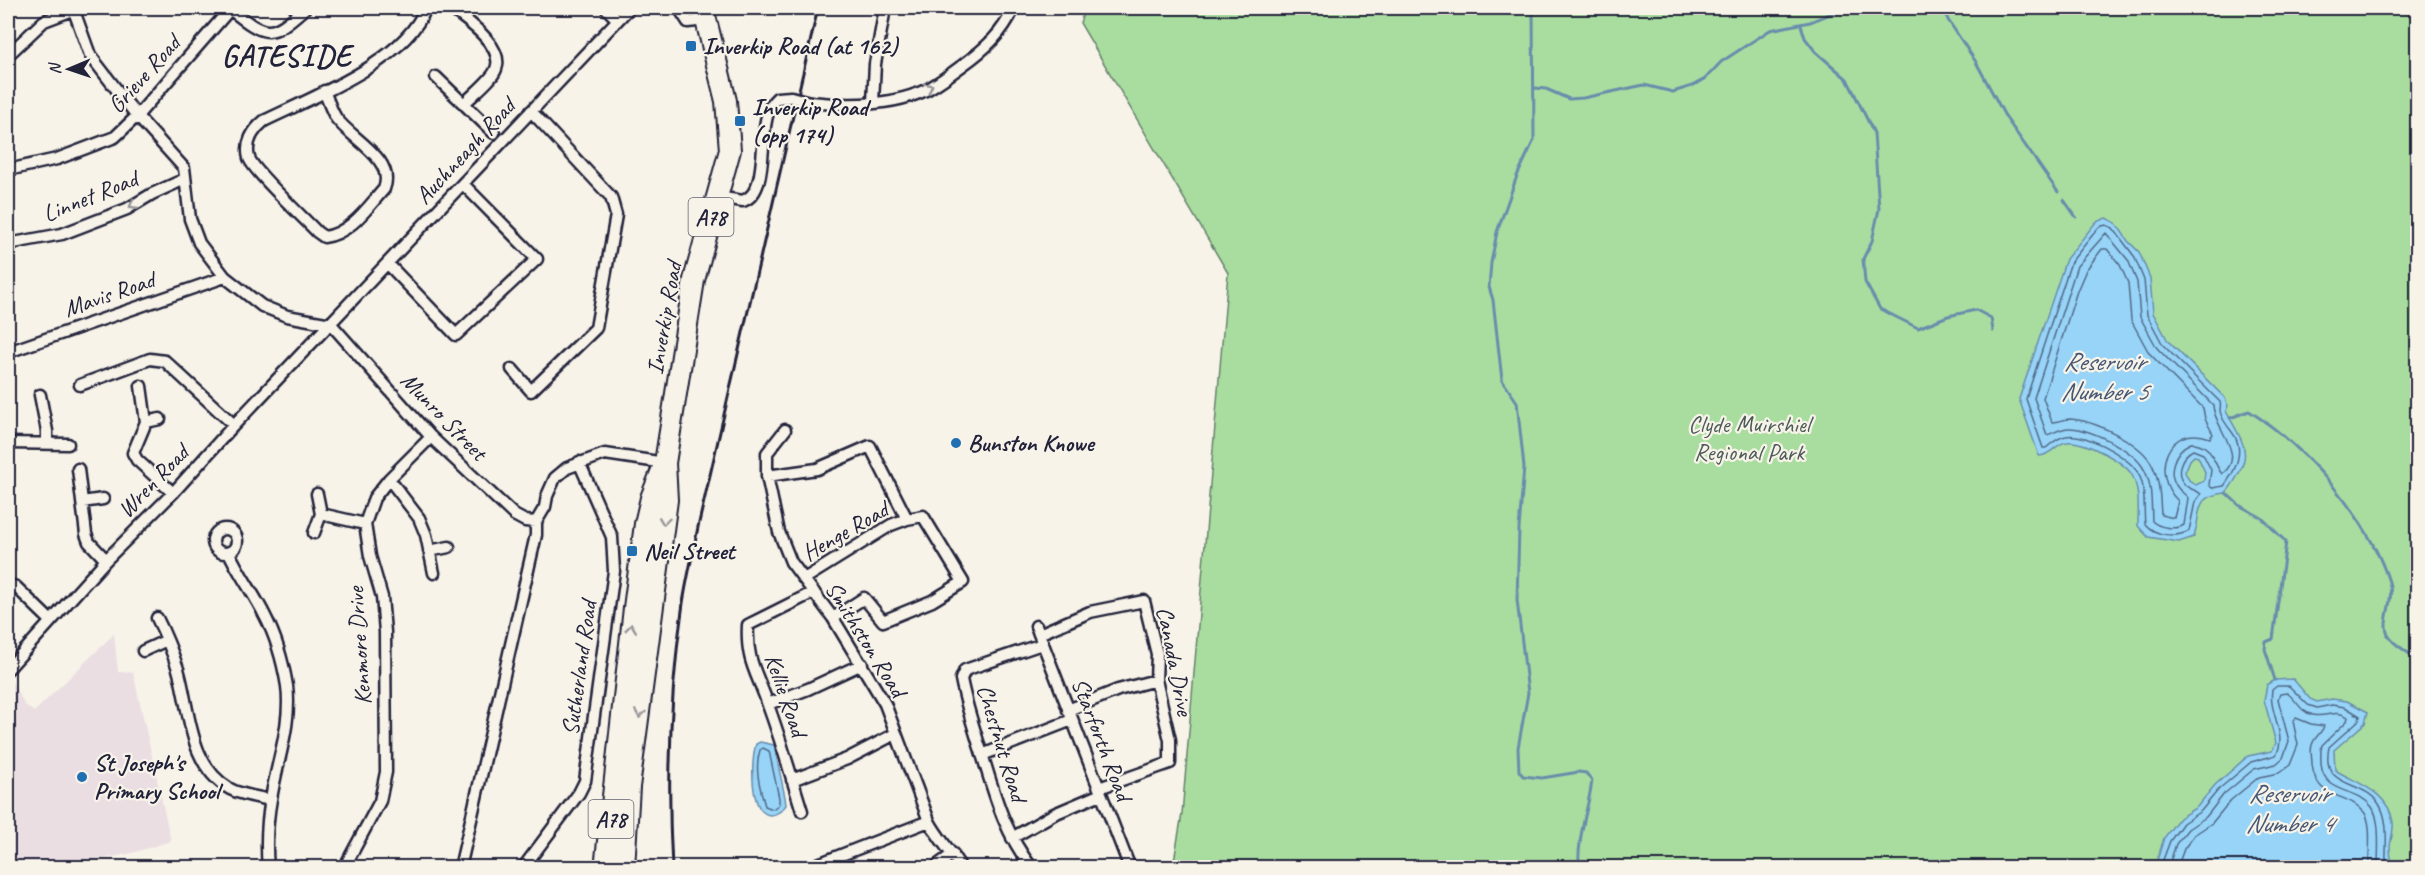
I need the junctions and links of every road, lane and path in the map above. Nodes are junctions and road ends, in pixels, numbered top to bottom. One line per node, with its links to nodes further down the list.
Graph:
1 (75, 8): 13 (street); 19 (street)
2 (231, 8): 3 (street); 19 (street, Grieve Road)
3 (305, 8)
4 (426, 8): 15 (street)
5 (450, 8): 17 (street)
6 (606, 8): 12 (street)
7 (629, 8): 12 (street, Auchneagh Road)
8 (679, 8): 11 (street)
9 (885, 8): 16 (street)
10 (1014, 8): 16 (street, one-way to 10)
11 (705, 14): 24 (highway, Inverkip Road / A78)
12 (617, 19): 18 (street, Auchneagh Road)
13 (8, 55)
14 (436, 77): 17 (street)
15 (324, 91): 15 (street)
16 (873, 102): 24 (street, bridge)
17 (464, 104): 20 (street)
18 (531, 111): 23 (street, Auchneagh Road); 30 (street)
19 (137, 116): 21 (street, Grieve Road); 22 (street)
20 (494, 133)
21 (8, 170)
22 (185, 179): 25 (street, Linnet Road, one-way to 25); 27 (street)
23 (463, 184): 26 (street, Auchneagh Road); 26 (street)
24 (717, 197): 43 (highway, Inverkip Road / A78)
25 (8, 244)
26 (388, 264): 28 (street, Auchneagh Road)
27 (225, 277): 28 (street); 29 (street, Mavis Road)
28 (332, 324): 36 (street, Wren Road); 38 (street, Munro Street)
29 (8, 352)
30 (512, 369)
31 (80, 385): 36 (street)
32 (141, 386): 35 (street)
33 (40, 395): 40 (street)
34 (160, 419): 35 (street)
35 (146, 422): 47 (street)
36 (234, 425): 47 (street, Wren Road)
37 (785, 430): 45 (street, Smithston Road)
38 (431, 437): 46 (street, Kenmore Drive); 53 (street, Munro Street)
39 (8, 443): 40 (street)
40 (47, 443): 41 (street)
41 (68, 444)
42 (579, 462): 43 (street); 53 (street); 88 (street, Sutherland Road)
43 (666, 463): 84 (highway, Inverkip Road / A78)
44 (78, 469): 50 (street)
45 (767, 477): 52 (street); 61 (street, Smithston Road)
46 (389, 479): 54 (street, Kenmore Drive); 57 (street)
47 (173, 493): 59 (street, Wren Road)
48 (317, 494): 51 (street)
49 (103, 499): 50 (street)
50 (82, 502): 59 (street)
51 (321, 514): 54 (street); 55 (street)
52 (907, 519): 61 (street, Henge Road); 65 (street)
53 (536, 522): 87 (street)
54 (365, 524): 86 (street, Kenmore Drive)
55 (314, 533)
56 (449, 547): 57 (street)
57 (429, 551): 60 (street)
58 (229, 552): 79 (street)
59 (105, 560): 66 (street, Wren Road)
60 (434, 573)
61 (804, 579): 63 (street, Smithston Road)
62 (8, 584): 66 (street)
63 (814, 592): 65 (street, Smithston Road); 73 (street, Kellie Road)
64 (157, 618): 68 (street)
65 (833, 618): 70 (street, Smithston Road)
66 (50, 620): 71 (street, Wren Road)
67 (1039, 635): 72 (street, Canada Drive); 74 (street, Starforth Road); 76 (street, Chestnut Road)
68 (167, 640): 69 (street); 79 (street)
69 (143, 651)
70 (862, 664): 73 (street); 75 (street, Smithston Road)
71 (8, 669)
72 (1156, 680): 74 (street); 78 (street, Canada Drive)
73 (768, 704): 77 (street, Kellie Road)
74 (1070, 715): 76 (street); 78 (street, Starforth Road)
75 (895, 734): 77 (street); 81 (street, Smithston Road)
76 (982, 755): 82 (street, Chestnut Road)
77 (792, 780): 80 (street, Kellie Road)
78 (1100, 791): 82 (street); 93 (street, Starforth Road)
79 (270, 800): 85 (street)
80 (802, 811)
81 (929, 821): 83 (street, Smithston Road); 89 (street)
82 (1012, 838): 92 (street, Chestnut Road)
83 (953, 854): 90 (street); 91 (street, Smithston Road)
84 (620, 866)
85 (268, 867)
86 (344, 867)
87 (460, 867)
88 (523, 867)
89 (819, 867)
90 (940, 867)
91 (961, 867)
92 (1032, 867)
93 (1130, 867)

